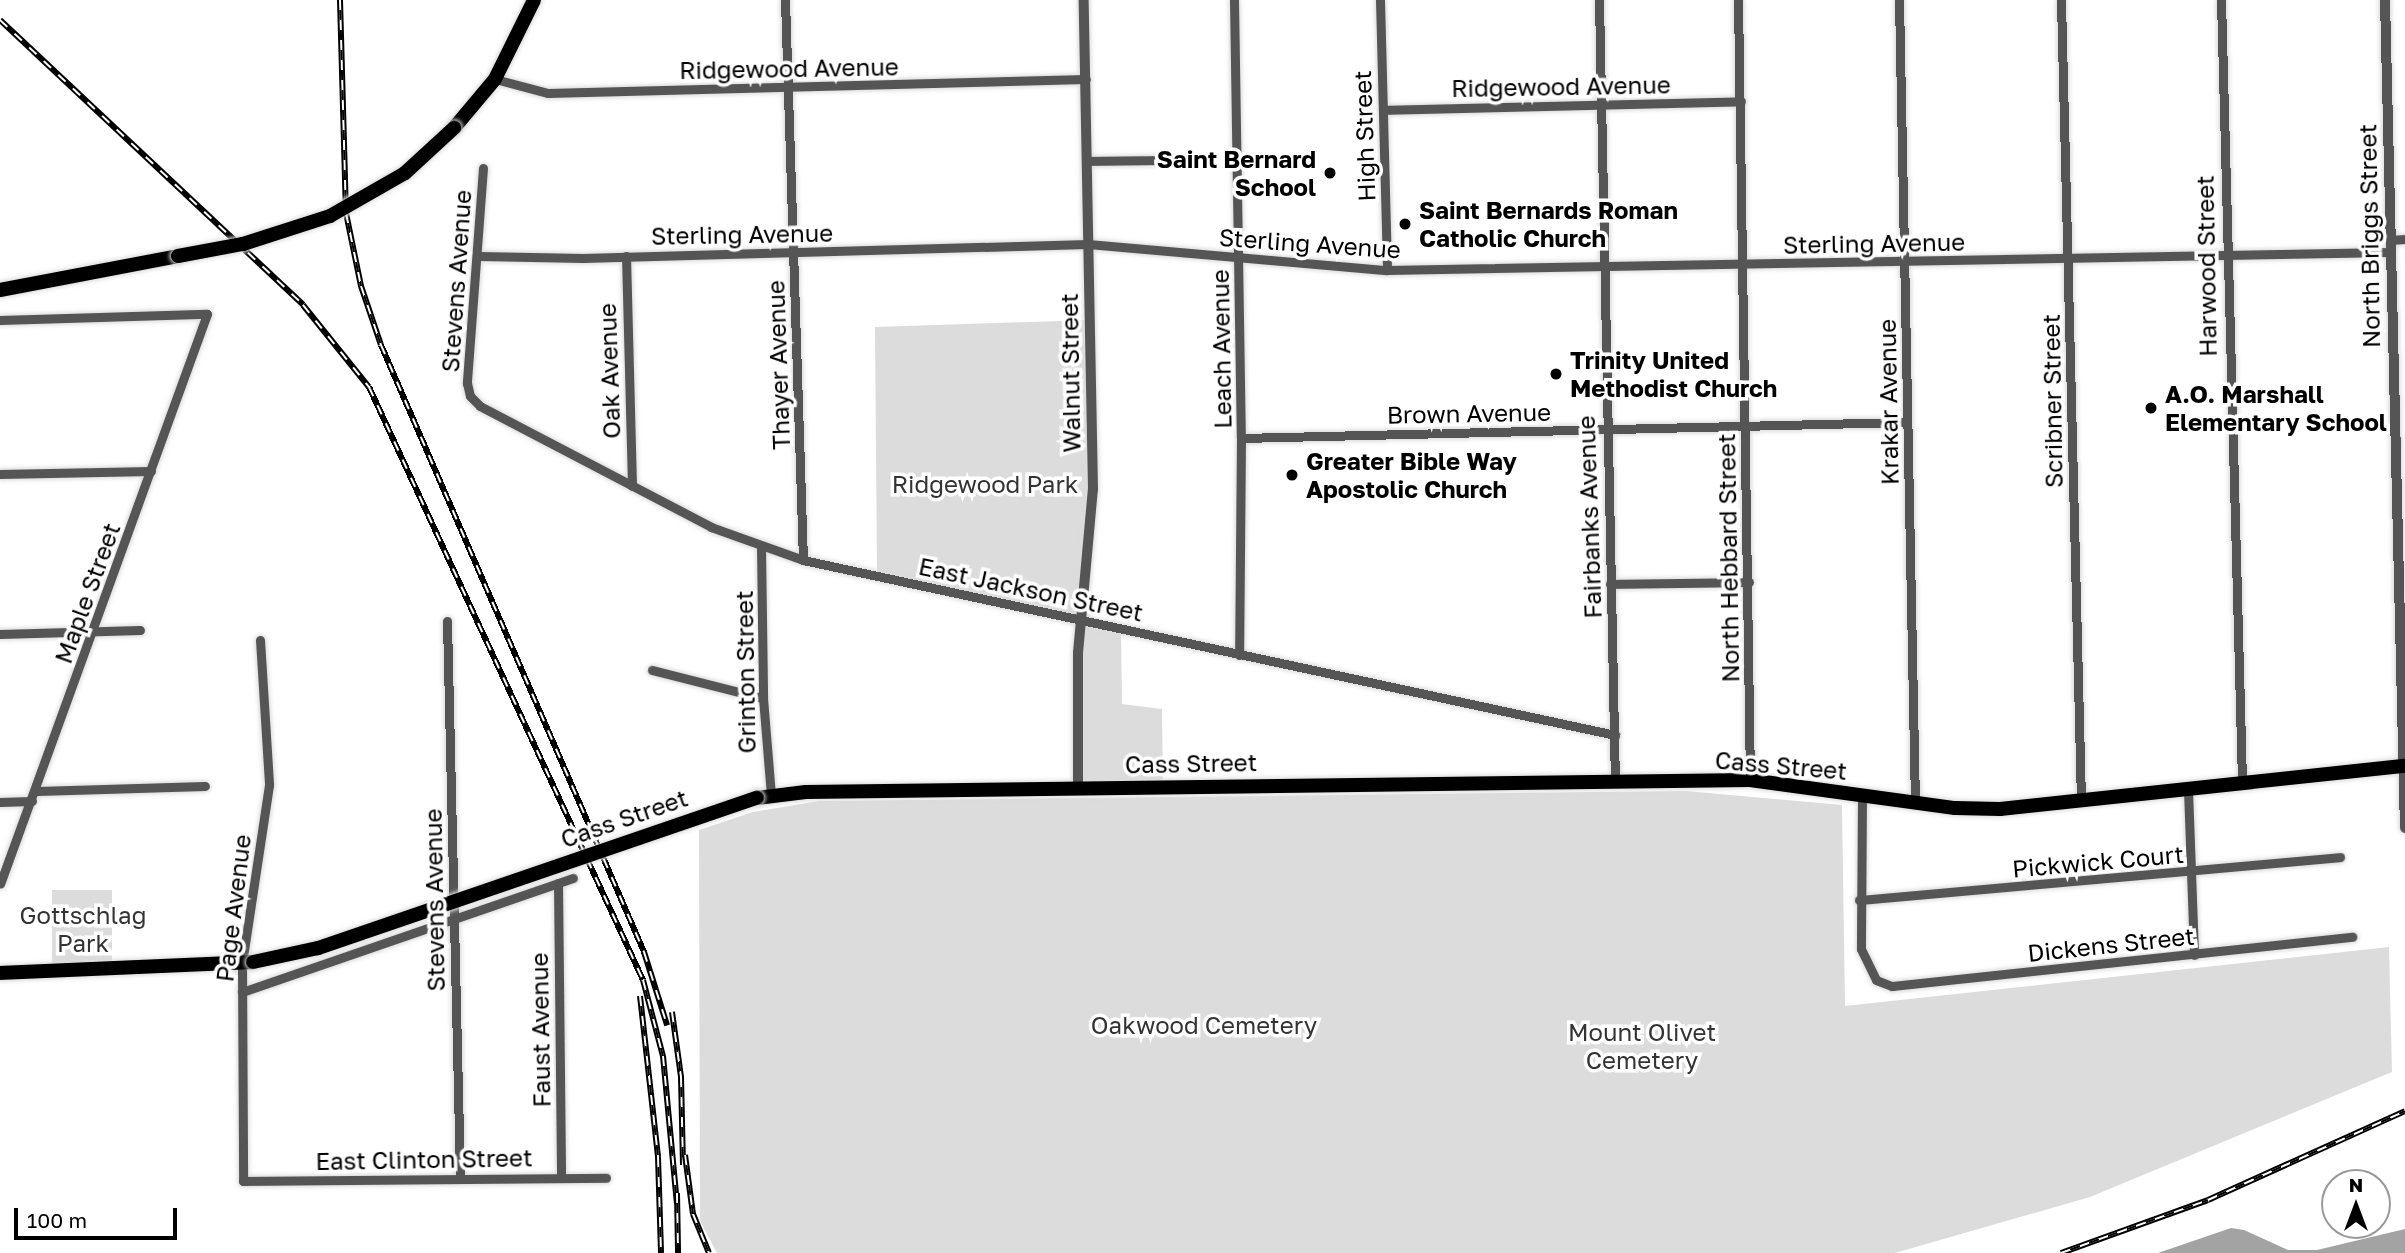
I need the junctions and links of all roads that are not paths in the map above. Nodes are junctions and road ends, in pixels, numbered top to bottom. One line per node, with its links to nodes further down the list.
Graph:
1 (534, 0): 12 (main road)
2 (785, 0): 14 (street, Thayer Avenue)
3 (1084, 0): 13 (street, Walnut Street)
4 (1234, 0): 30 (street, Leach Avenue)
5 (1380, 0): 17 (street, High Street)
6 (1599, 0): 16 (street, Fairbanks Avenue)
7 (1738, 0): 15 (street, North Hebbard Street)
8 (1899, 0): 31 (street, Krakar Avenue)
9 (2060, 0): 29 (street, Scribner Street)
10 (2221, 0): 26 (street, Harwood Street)
11 (2385, 0): 22 (street, North Briggs Street)
12 (495, 79): 14 (street, Ridgewood Avenue); 35 (main road, bridge)
13 (1086, 79): 14 (street, Ridgewood Avenue); 19 (street, Walnut Street)
14 (789, 88): 24 (street, Thayer Avenue)
15 (1741, 101): 16 (street, Ridgewood Avenue); 32 (street, North Hebbard Street)
16 (1600, 105): 17 (street, Ridgewood Avenue); 33 (street, Fairbanks Avenue)
17 (1382, 110): 34 (street, High Street)
18 (1162, 160): 19 (street)
19 (1087, 161): 23 (street, Walnut Street)
20 (483, 168): 27 (street, Stevens Avenue)
21 (2405, 239): 22 (street)
22 (2390, 240): 25 (street, North Briggs Street)
23 (1088, 244): 24 (street, Sterling Avenue); 30 (street, Sterling Avenue); 49 (street, Walnut Street)
24 (794, 252): 28 (street, Sterling Avenue); 46 (street, Thayer Avenue)
25 (2390, 252): 26 (street, Sterling Avenue); 59 (street, North Briggs Street)
26 (2226, 255): 29 (street, Sterling Avenue); 62 (street, Harwood Street)
27 (479, 256): 28 (street, Sterling Avenue); 37 (street, Stevens Avenue)
28 (626, 256): 44 (street, Oak Avenue)
29 (2068, 257): 31 (street, Sterling Avenue); 70 (street, Scribner Street)
30 (1239, 259): 34 (street, Sterling Avenue); 41 (street, Leach Avenue)
31 (1904, 262): 32 (street, Sterling Avenue); 38 (street, Krakar Avenue)
32 (1741, 265): 33 (street, Sterling Avenue); 39 (street, North Hebbard Street)
33 (1603, 266): 34 (street, Sterling Avenue); 40 (street, Fairbanks Avenue)
34 (1387, 270)
35 (0, 290)
36 (0, 320): 42 (street, Maple Street)
37 (470, 396): 44 (street, East Jackson Street)
38 (1907, 422): 39 (street, Brown Avenue); 72 (street, Krakar Avenue)
39 (1745, 427): 40 (street, Brown Avenue); 47 (street, North Hebbard Street)
40 (1605, 429): 41 (street, Brown Avenue); 48 (street, Fairbanks Avenue)
41 (1241, 438): 55 (street, Leach Avenue)
42 (151, 471): 43 (street); 52 (street, Maple Street)
43 (0, 474)
44 (632, 486): 45 (street, East Jackson Street)
45 (761, 547): 46 (street, East Jackson Street); 57 (street, Grinton Street)
46 (803, 560): 49 (street, East Jackson Street)
47 (1749, 582): 48 (street); 60 (street, North Hebbard Street)
48 (1610, 584): 58 (street, Fairbanks Avenue)
49 (1082, 619): 55 (street, East Jackson Street); 64 (street, Walnut Street)
50 (447, 621): 80 (street, Stevens Avenue)
51 (140, 630): 52 (street)
52 (94, 632): 53 (street); 66 (street, Maple Street)
53 (0, 634)
54 (260, 640): 83 (street, Page Avenue)
55 (1239, 655): 58 (street, East Jackson Street)
56 (652, 670): 57 (street)
57 (763, 698): 68 (street, Grinton Street)
58 (1615, 735): 61 (street, Fairbanks Avenue)
59 (2404, 766): 62 (main road, Cass Street); 73 (street, North Briggs Street)
60 (1750, 780): 61 (main road, Cass Street); 67 (main road, Cass Street)
61 (1615, 781): 64 (main road, Cass Street)
62 (2242, 782): 65 (main road, Cass Street)
63 (205, 786): 66 (street)
64 (1078, 787): 68 (main road, Cass Street)
65 (2188, 790): 70 (main road, Cass Street); 75 (street)
66 (37, 791): 69 (street, Maple Street)
67 (1862, 796): 72 (main road, Cass Street); 79 (street)
68 (764, 797): 83 (main road, Cass Street, bridge)
69 (32, 801): 71 (street); 77 (street, Maple Street)
70 (2081, 801): 72 (main road, Cass Street)
71 (0, 802)
72 (1914, 803)
73 (2405, 828)
74 (2340, 857): 75 (street, Pickwick Court)
75 (2189, 873): 79 (street, Pickwick Court); 82 (street)
76 (573, 878): 78 (street)
77 (0, 884)
78 (558, 884): 80 (street); 86 (street, Faust Avenue)
79 (1859, 900): 82 (street, Dickens Street)
80 (454, 918): 85 (street); 87 (street, Stevens Avenue)
81 (2352, 937): 82 (street, Dickens Street)
82 (2194, 955)
83 (248, 963): 84 (main road, Cass Street); 85 (street, Page Avenue)
84 (0, 973)
85 (242, 992): 89 (street, Page Avenue)
86 (561, 1177): 87 (street, East Clinton Street); 88 (street, East Clinton Street)
87 (460, 1178): 89 (street, East Clinton Street)
88 (606, 1178)
89 (243, 1181)

